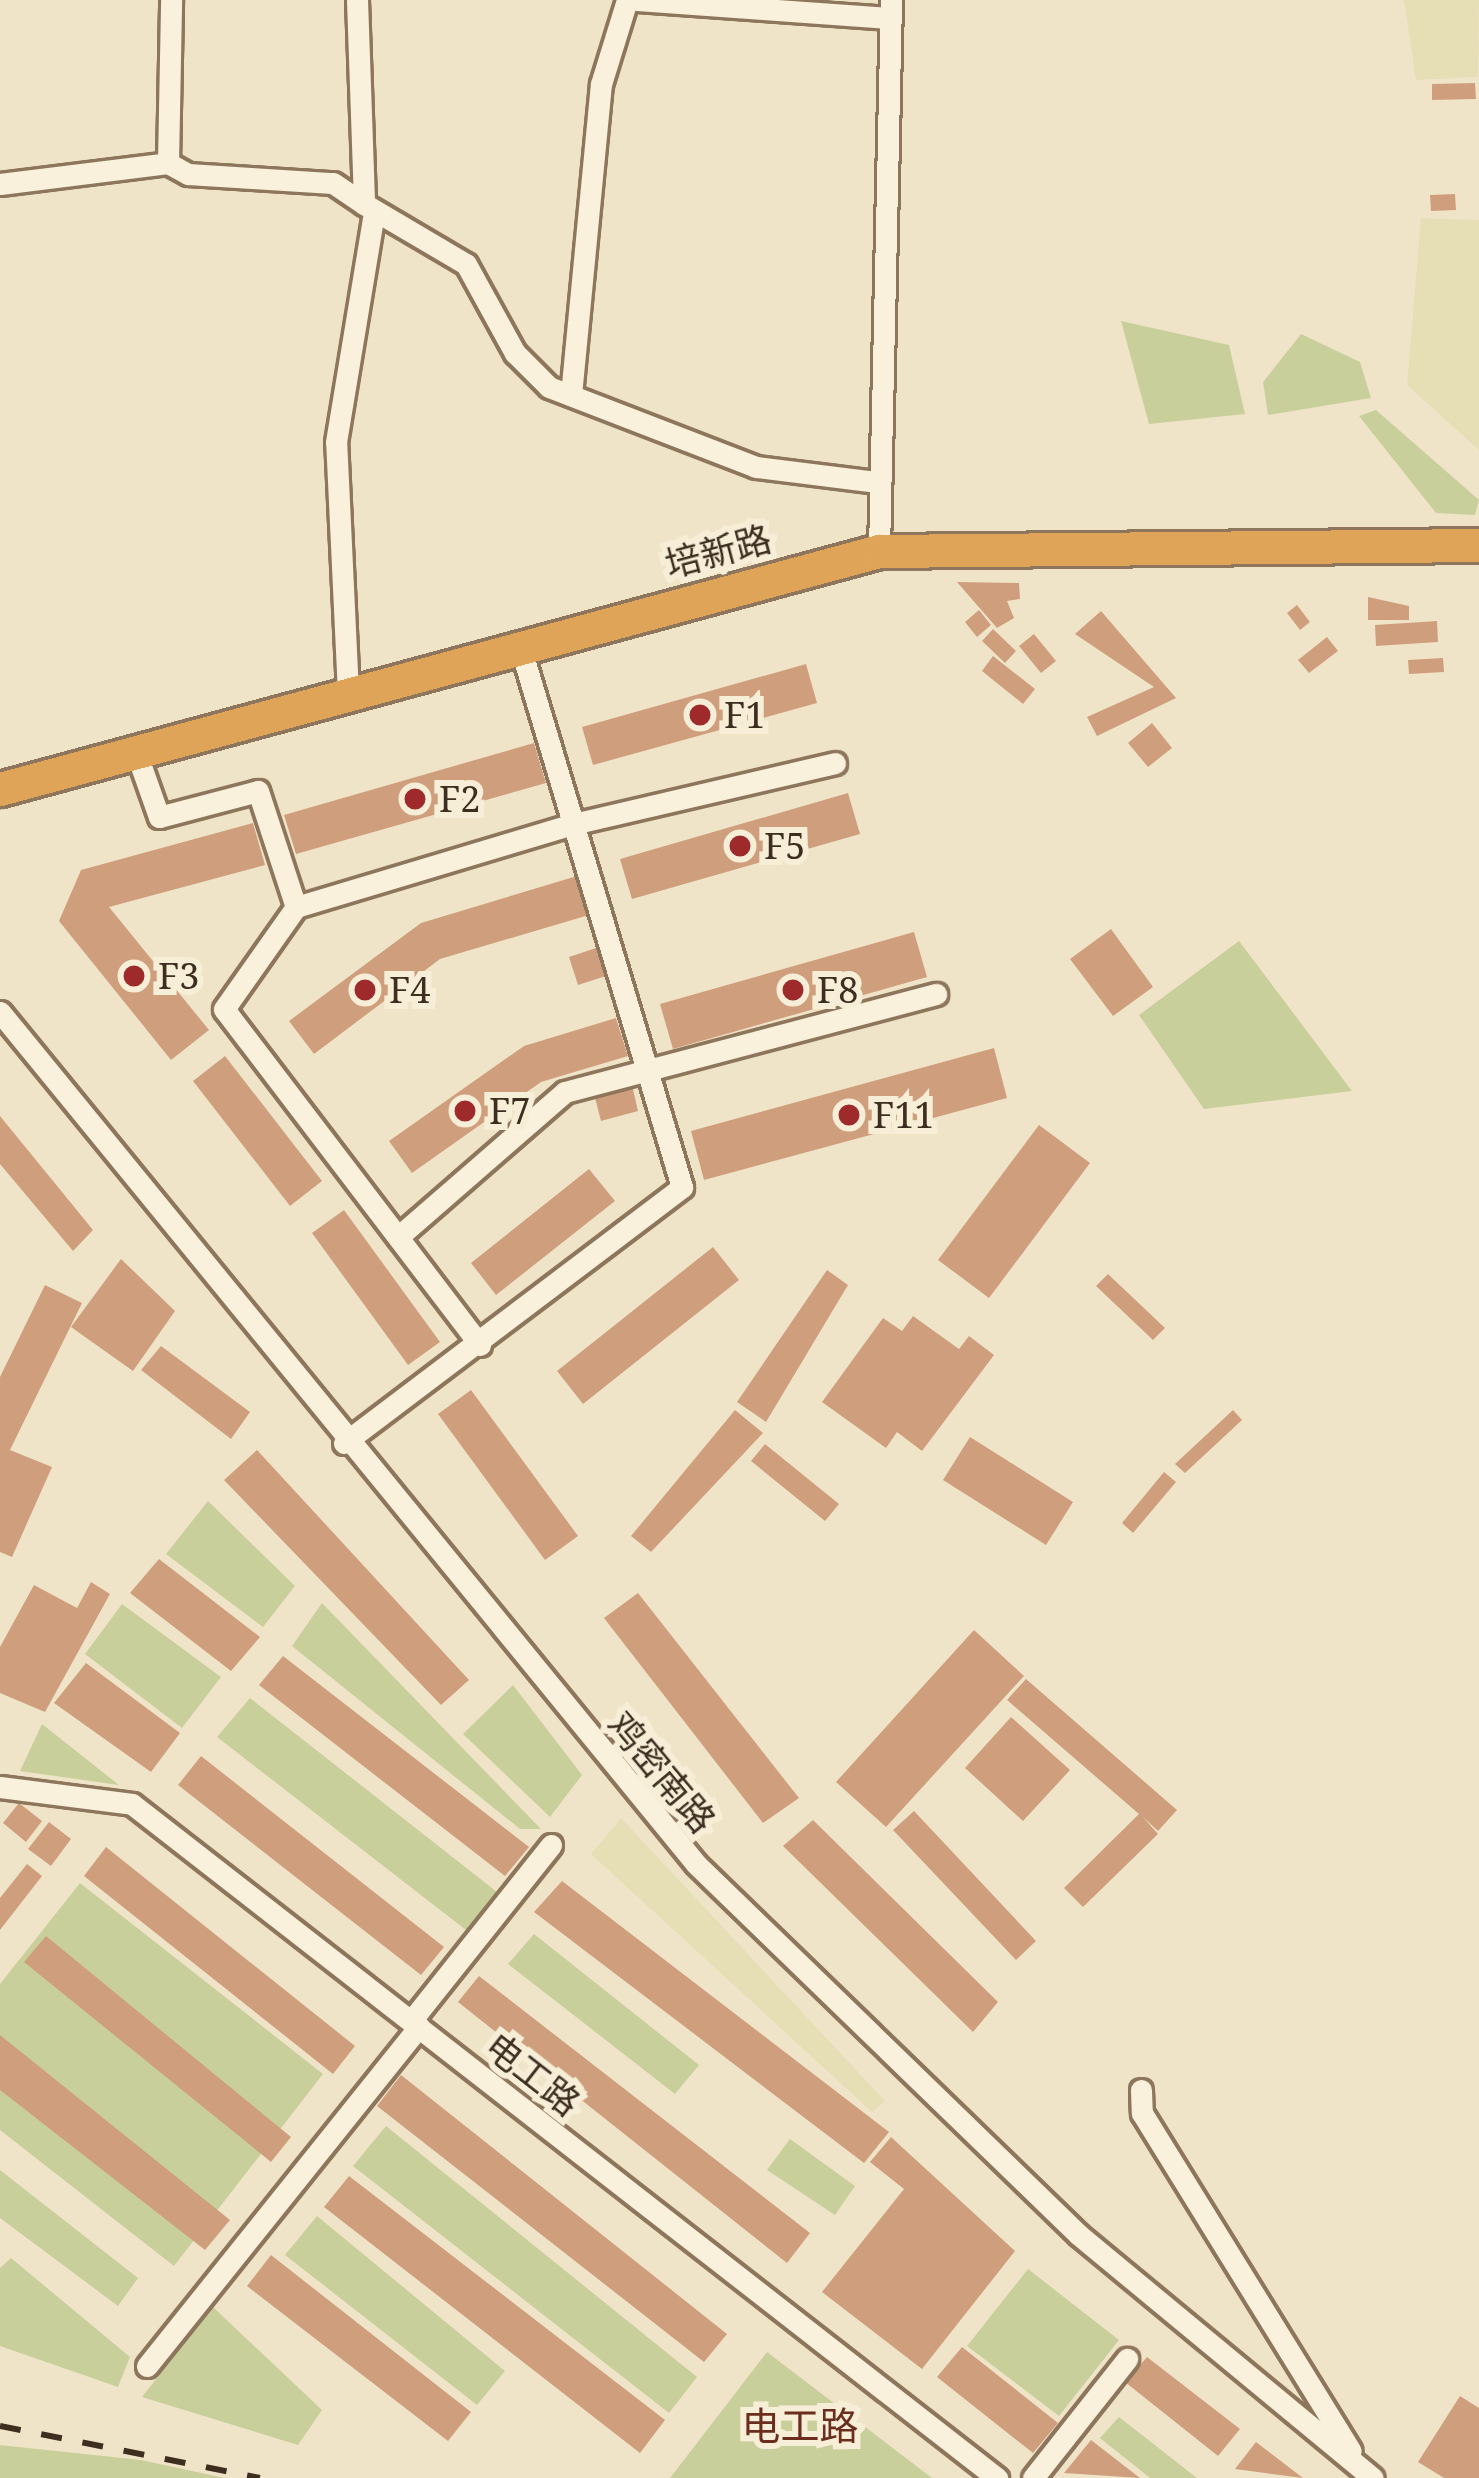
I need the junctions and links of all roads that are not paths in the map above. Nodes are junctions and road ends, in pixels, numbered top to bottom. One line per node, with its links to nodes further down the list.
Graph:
1 (171, 0): 6 (street)
2 (356, 0): 8 (street)
3 (627, 0): 9 (street)
4 (637, 0): 5 (street)
5 (890, 9): 10 (street)
6 (168, 163): 7 (street); 8 (street)
7 (0, 184)
8 (369, 211): 9 (street); 14 (street)
9 (572, 395): 10 (street)
10 (877, 482): 12 (street)
11 (1479, 545): 12 (highway, 培新路)
12 (879, 551): 13 (highway, 培新路)
13 (520, 646): 14 (highway, 培新路); 18 (street)
14 (348, 693): 15 (highway, 培新路)
15 (136, 752): 17 (highway, 培新路); 19 (street)
16 (835, 764): 18 (street)
17 (0, 789)
18 (573, 824): 19 (street); 22 (street)
19 (296, 907): 23 (street)
20 (936, 994): 22 (street)
21 (0, 1012): 25 (street, 鸡密南路)
22 (646, 1067): 23 (street); 24 (street)
23 (398, 1237): 24 (street)
24 (480, 1345): 25 (street)
25 (344, 1443): 32 (street, 鸡密南路)
26 (0, 1787): 28 (street, 电工路)
27 (550, 1845): 28 (street)
28 (415, 2024): 31 (street); 33 (street, 电工路)
29 (1141, 2090): 32 (street)
30 (1127, 2359): 34 (street)
31 (147, 2366)
32 (1369, 2475)
33 (998, 2478)
34 (1033, 2478)

